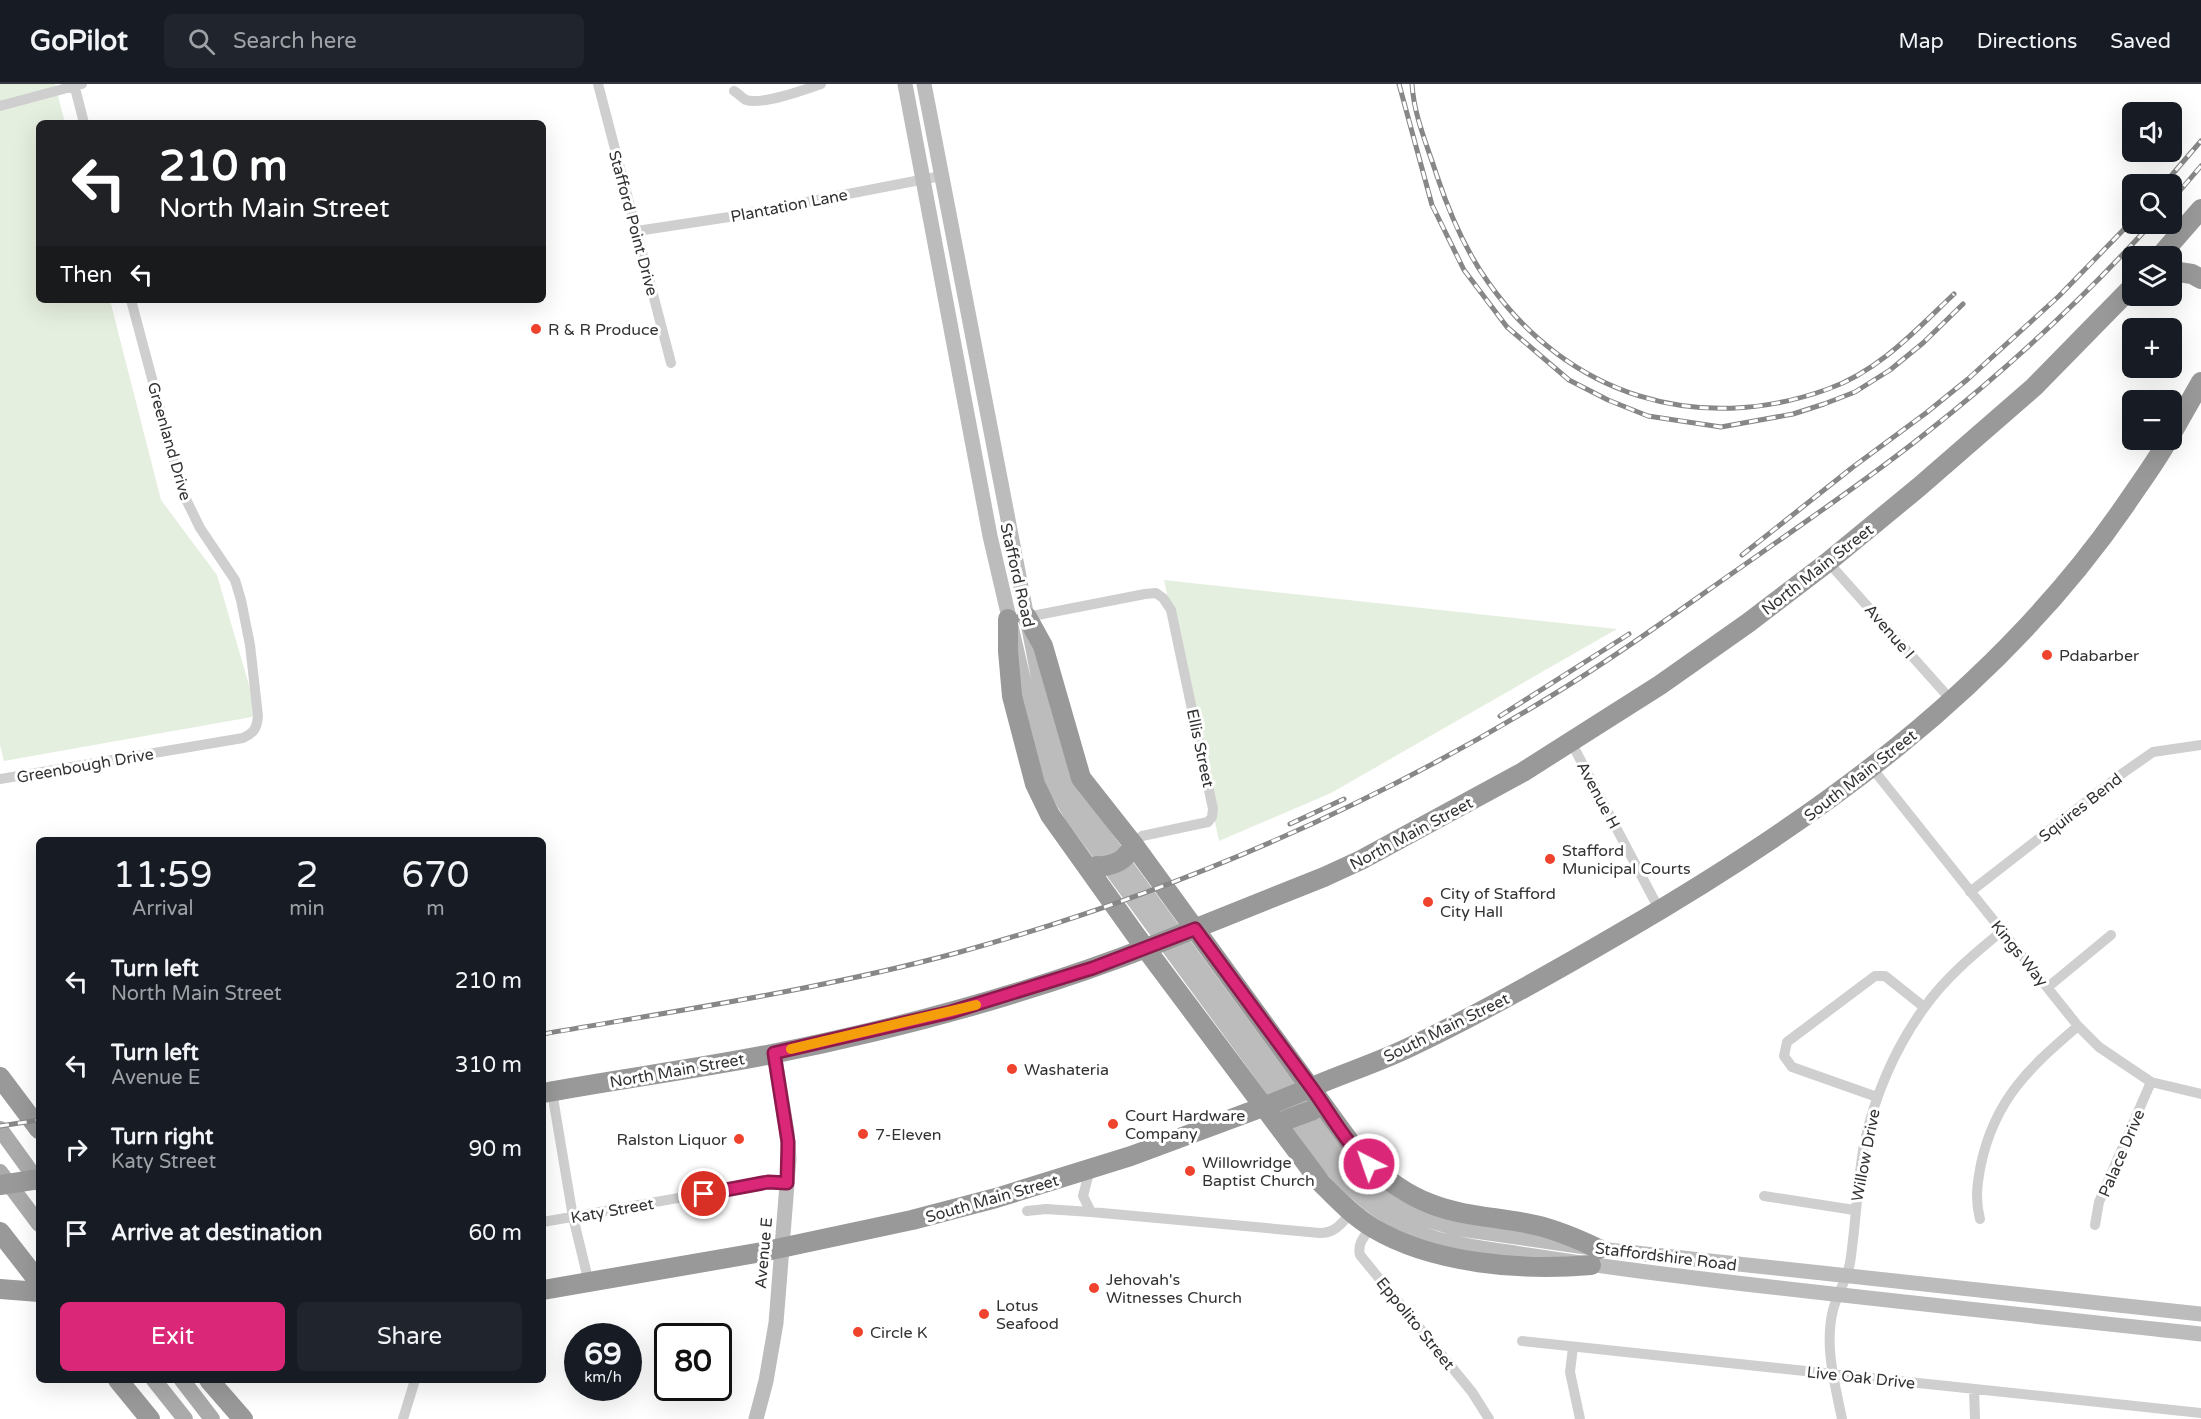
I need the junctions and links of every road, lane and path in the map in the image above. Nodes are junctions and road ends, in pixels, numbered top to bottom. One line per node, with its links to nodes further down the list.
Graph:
1 (598, 84): 12 (street, Stafford Point Drive)
2 (821, 84): 6 (street)
3 (905, 84): 10 (main road, Stafford Road)
4 (924, 84): 9 (main road, Stafford Road)
5 (76, 85): 7 (street); 8 (street)
6 (734, 91)
7 (0, 106)
8 (83, 120)
9 (941, 176): 10 (street, Plantation Lane); 23 (main road, Stafford Road)
10 (923, 180): 12 (street, Plantation Lane); 23 (main road, Stafford Road)
11 (2201, 209): 13 (highway)
12 (637, 231): 18 (street, Stafford Point Drive)
13 (2169, 246)
14 (2182, 272): 15 (highway)
15 (2201, 279)
16 (2122, 297): 22 (highway, North Main Street)
17 (132, 303): 27 (street, Greenland Drive)
18 (671, 363)
19 (2201, 382): 20 (highway)
20 (2182, 415)
21 (2161, 450): 24 (highway, South Main Street)
22 (1828, 562): 24 (street, Avenue I); 25 (highway, North Main Street)
23 (1018, 618): 30 (highway); 30 (street, Ellis Street); 31 (highway); 40 (main road, Stafford Road)
24 (1952, 701): 28 (highway, South Main Street)
25 (1571, 742): 33 (street, Avenue H); 34 (highway, North Main Street)
26 (2201, 745): 32 (street, Squires Bend)
27 (169, 750): 29 (street, Greenbough Drive)
28 (1872, 768): 32 (street, Kings Way); 33 (highway, South Main Street)
29 (0, 779)
30 (1130, 848): 31 (highway, bridge); 34 (highway)
31 (1092, 866): 37 (highway)
32 (1970, 892): 35 (street, Kings Way)
33 (1660, 911): 45 (highway, South Main Street)
34 (1190, 931): 37 (highway, North Main Street, bridge); 45 (highway)
35 (2002, 931): 38 (street, Kings Way); 39 (street, Willow Drive)
36 (2111, 935): 38 (street)
37 (1150, 947): 42 (highway, North Main Street); 49 (highway)
38 (2048, 987): 41 (street, Kings Way)
39 (1924, 1007): 48 (street, Willow Drive); 48 (street)
40 (1229, 1018): 73 (main road, Staffordshire Road)
41 (2078, 1026): 44 (street, Kings Way); 66 (street)
42 (774, 1053): 46 (highway, North Main Street); 58 (main road, Avenue E)
43 (0, 1077): 51 (highway)
44 (2151, 1082): 47 (street, Kings Way); 69 (street, Palace Drive)
45 (1307, 1089): 49 (highway, South Main Street, bridge); 50 (highway)
46 (548, 1092): 65 (street)
47 (2201, 1094)
48 (1877, 1097): 61 (street, Willow Drive)
49 (1267, 1105): 52 (highway); 54 (highway, South Main Street)
50 (1320, 1112): 52 (highway, bridge); 73 (highway)
51 (36, 1125)
52 (1284, 1127): 64 (highway)
53 (0, 1128): 56 (main road)
54 (1090, 1169): 63 (street); 72 (highway, South Main Street)
55 (0, 1172): 67 (main road)
56 (36, 1177)
57 (36, 1181): 59 (highway, bridge)
58 (787, 1183): 65 (street, Katy Street); 72 (main road, Avenue E)
59 (0, 1185)
60 (1764, 1196): 61 (street)
61 (1854, 1210): 74 (street, Willow Drive)
62 (1027, 1211): 63 (street)
63 (1091, 1212): 64 (street)
64 (1351, 1213): 70 (highway)
65 (573, 1217): 68 (street, Katy Street); 76 (street)
66 (1980, 1219)
67 (36, 1220)
68 (546, 1222)
69 (2095, 1225)
70 (1371, 1227): 73 (highway); 99 (street, Eppolito Street)
71 (0, 1232): 75 (highway)
72 (782, 1248): 76 (highway, South Main Street); 98 (main road, Avenue E)
73 (1595, 1257): 74 (main road, Staffordshire Road); 80 (main road, Staffordshire Road)
74 (1846, 1276): 80 (street, Willow Drive); 81 (main road, Staffordshire Road)
75 (36, 1278)
76 (589, 1283): 78 (highway, South Main Street)
77 (0, 1289): 79 (highway)
78 (546, 1290)
79 (36, 1292)
80 (1839, 1295): 82 (main road, Staffordshire Road); 85 (street, Willow Drive)
81 (2201, 1314)
82 (2201, 1334)
83 (1522, 1341): 84 (street, Live Oak Drive)
84 (1573, 1347): 85 (street, Live Oak Drive); 100 (street)
85 (1833, 1374): 91 (street, Live Oak Drive); 101 (street, Willow Drive)
86 (120, 1383): 93 (highway)
87 (156, 1383): 94 (main road)
88 (184, 1383): 95 (main road)
89 (212, 1383): 96 (highway)
90 (414, 1383): 97 (street)
91 (1974, 1389): 92 (street, Live Oak Drive); 102 (street)
92 (2201, 1413)
93 (150, 1419)
94 (185, 1419)
95 (212, 1419)
96 (243, 1419)
97 (403, 1419)
98 (756, 1419)
99 (1489, 1419)
100 (1580, 1419)
101 (1842, 1419)
102 (1976, 1419)

